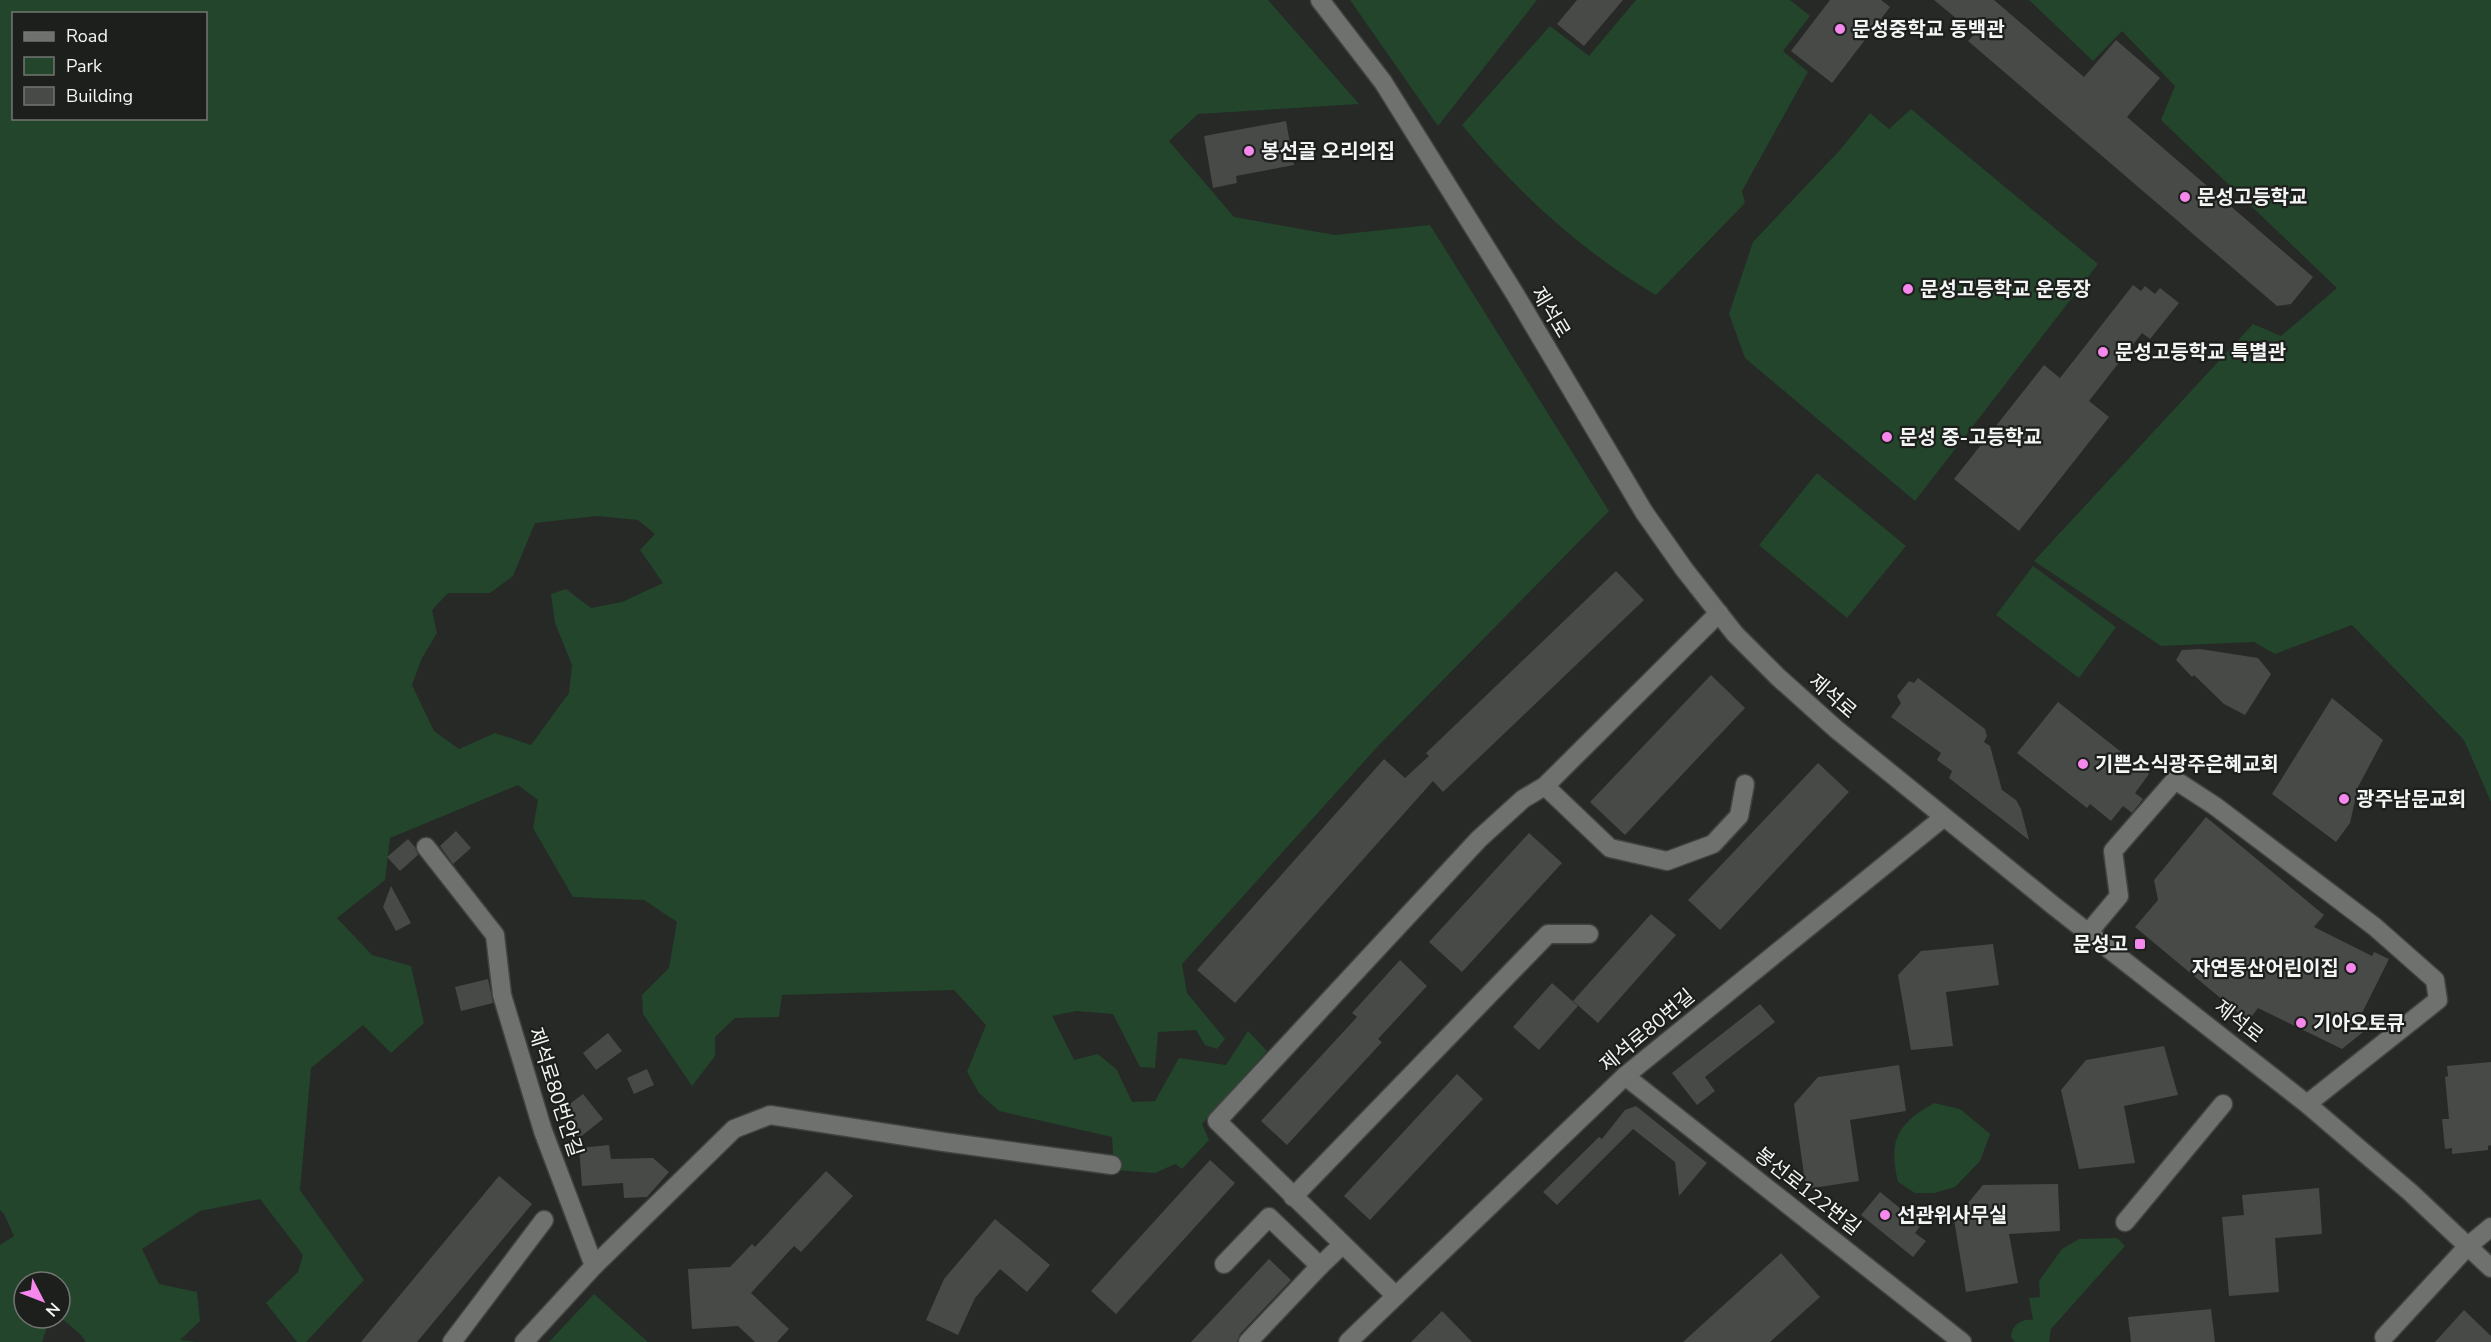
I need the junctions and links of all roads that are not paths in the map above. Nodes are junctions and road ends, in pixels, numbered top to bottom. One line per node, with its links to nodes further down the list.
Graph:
1 (1320, 0): 2 (street, 제석로)
2 (1719, 613): 4 (street); 5 (street, 제석로)
3 (1745, 784): 4 (street)
4 (1545, 786): 13 (street)
5 (1944, 817): 7 (street, 제석로); 9 (street, 제석로80번길)
6 (426, 847): 20 (street, 제석로80번안길)
7 (2088, 933): 11 (street, 제석로); 11 (street)
8 (1589, 934): 13 (street)
9 (1625, 1076): 23 (street, 제석로80번길); 29 (street, 봉선로122번길)
10 (2223, 1104): 15 (street)
11 (2307, 1104): 18 (street, 제석로)
12 (1112, 1165): 20 (street)
13 (1293, 1197): 17 (street)
14 (544, 1221): 25 (street)
15 (2125, 1221)
16 (2491, 1227): 18 (street)
17 (1342, 1245): 21 (street); 23 (street)
18 (2468, 1245): 22 (street, 제석로); 24 (street)
19 (1224, 1264): 21 (street)
20 (594, 1266): 26 (street)
21 (1320, 1266): 27 (street)
22 (2491, 1268)
23 (1396, 1296): 28 (street, 제석로80번길)
24 (2384, 1338)
25 (452, 1342)
26 (524, 1342)
27 (1248, 1342)
28 (1348, 1342)
29 (1962, 1342)

